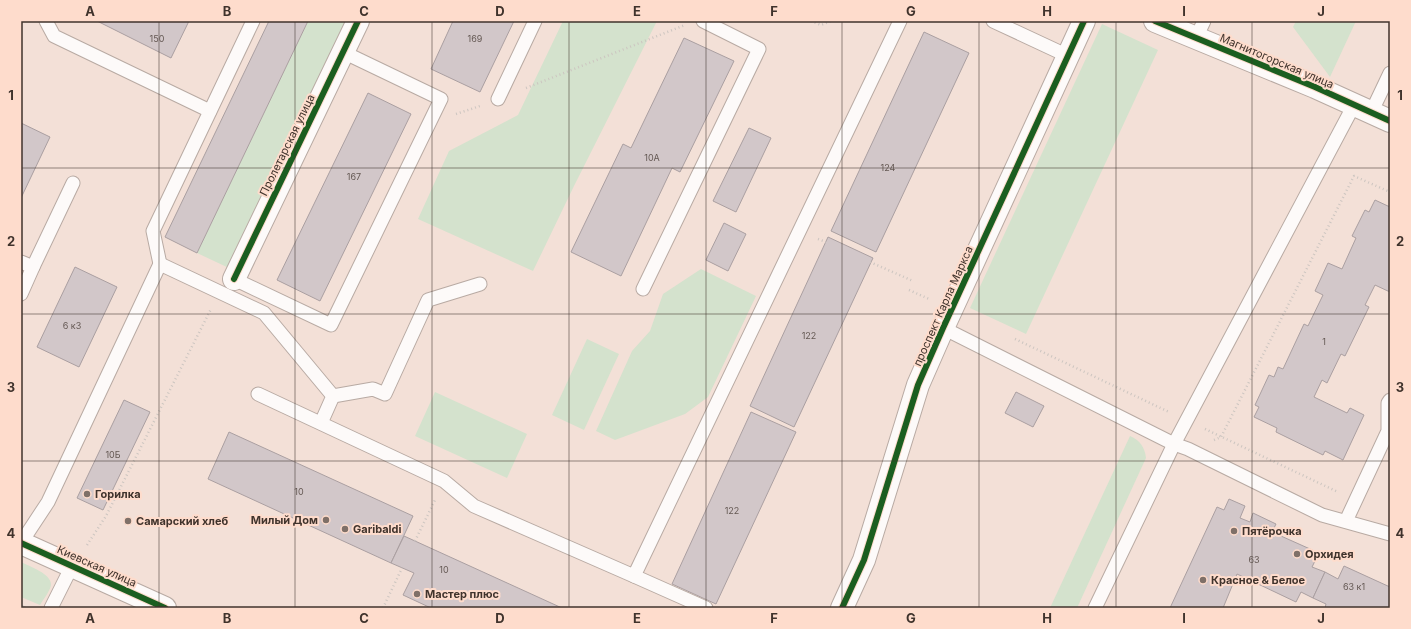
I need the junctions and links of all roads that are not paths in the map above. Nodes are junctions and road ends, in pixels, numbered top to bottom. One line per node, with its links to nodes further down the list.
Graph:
1 (46, 21): 16 (lane)
2 (253, 21): 16 (lane)
3 (358, 21): 11 (street, Пролетарская улица)
4 (535, 21): 14 (lane)
5 (703, 21): 24 (lane)
6 (900, 21): 36 (lane)
7 (993, 21): 12 (lane)
8 (1084, 21): 12 (street, проспект Карла Маркса)
9 (1155, 21): 10 (street, Магнитогорская улица)
10 (1200, 30): 15 (street, Магнитогорская улица)
11 (343, 52): 23 (street, Пролетарская улица); 23 (lane)
12 (1068, 56): 26 (street, проспект Карла Маркса)
13 (1390, 73): 15 (lane)
14 (498, 99)
15 (1362, 109): 17 (street, Магнитогорская улица); 31 (lane)
16 (210, 111): 20 (lane)
17 (1390, 121)
18 (73, 183): 21 (lane)
19 (21, 262): 21 (lane)
20 (160, 264): 23 (lane); 34 (lane)
21 (33, 267): 25 (lane)
22 (480, 284): 28 (lane)
23 (227, 285): 28 (lane)
24 (643, 289)
25 (21, 294)
26 (947, 319): 31 (lane); 40 (street, проспект Карла Маркса)
27 (258, 394): 30 (lane)
28 (332, 396): 30 (lane)
29 (1390, 400): 32 (lane)
30 (321, 423): 36 (lane)
31 (1174, 444): 32 (lane); 41 (lane)
32 (1346, 521): 33 (lane)
33 (1390, 534)
34 (21, 543): 35 (street, Киевская улица)
35 (72, 566): 37 (lane); 38 (street, Киевская улица)
36 (634, 576): 39 (lane)
37 (51, 608)
38 (165, 608)
39 (706, 608)
40 (842, 608)
41 (1095, 608)

